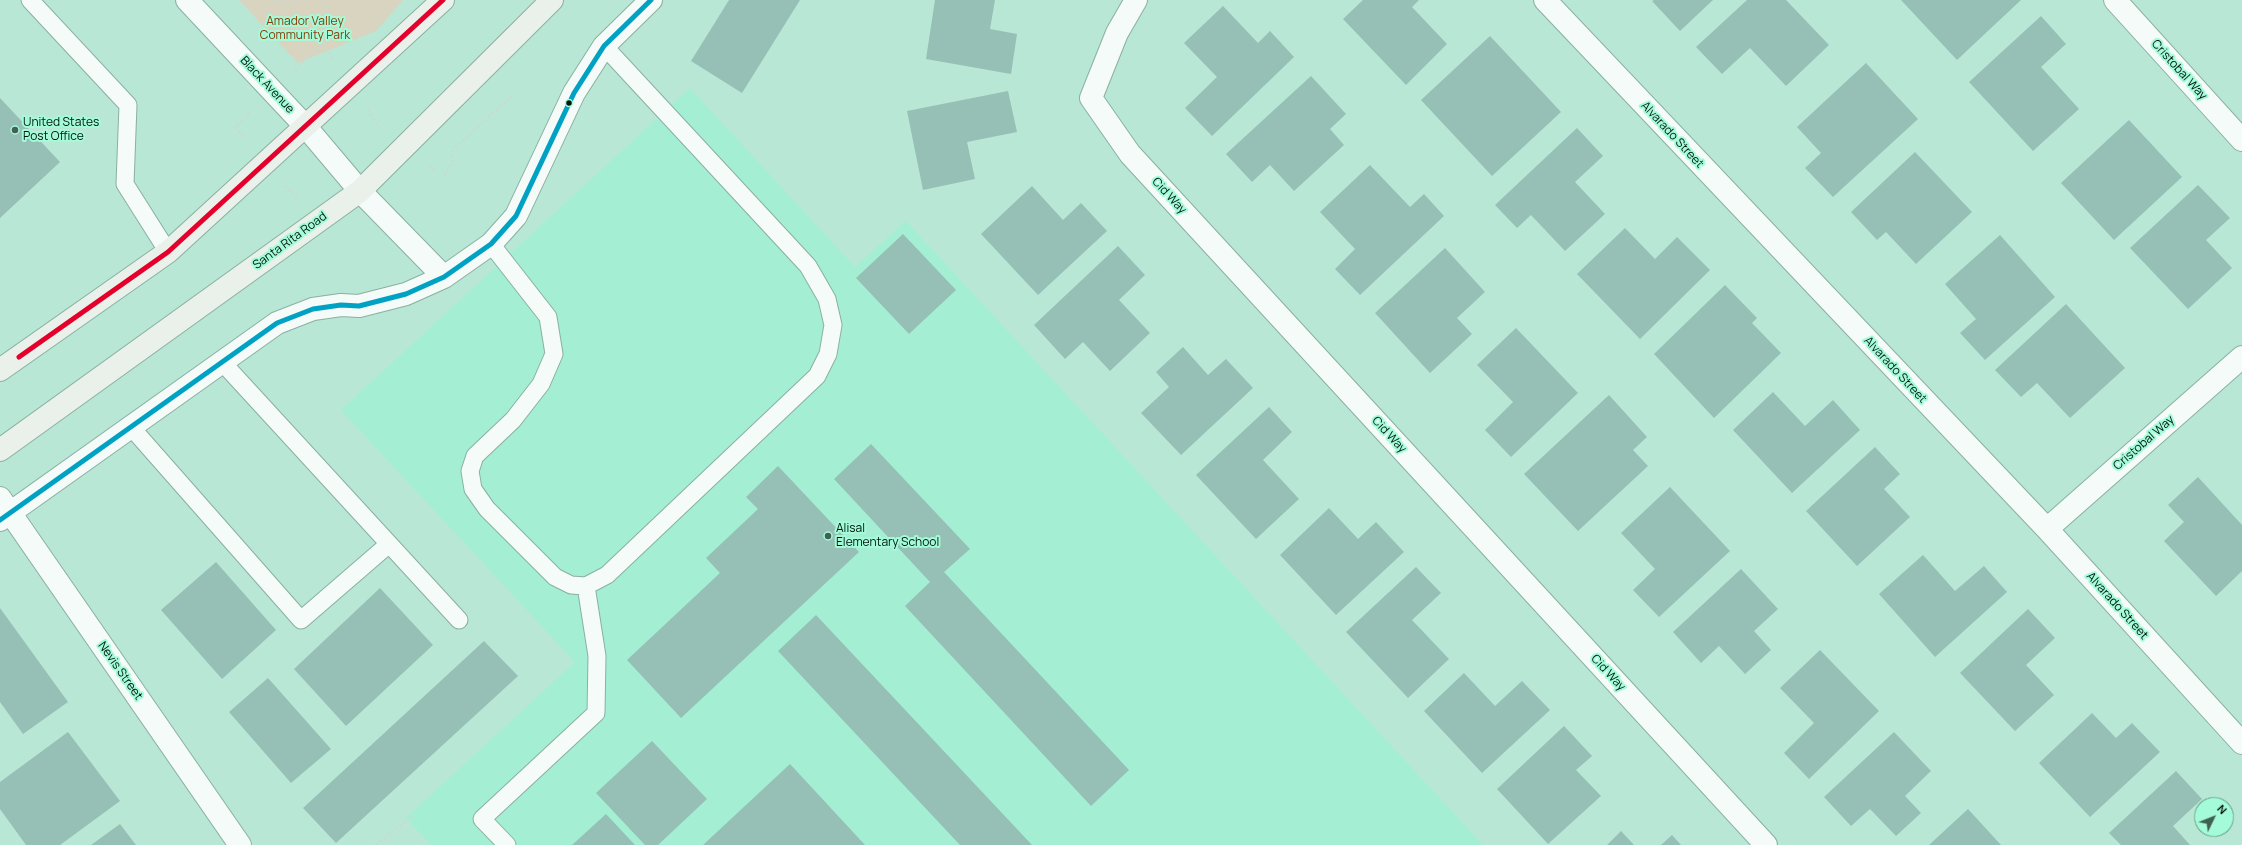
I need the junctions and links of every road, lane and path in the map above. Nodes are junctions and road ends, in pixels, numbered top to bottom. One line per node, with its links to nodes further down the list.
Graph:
1 (30, 0): 20 (lane)
2 (186, 0): 15 (street, Black Avenue)
3 (272, 0): 4 (path)
4 (301, 0)
5 (324, 0): 12 (path)
6 (443, 0): 15 (main road)
7 (552, 0): 18 (main road, Santa Rita Road)
8 (651, 0): 13 (street)
9 (1136, 0): 37 (street, Cid Way)
10 (1545, 0): 28 (street, Alvarado Street)
11 (2115, 0): 16 (street, Cristobal Way)
12 (323, 43)
13 (604, 46): 19 (street); 30 (lane)
14 (513, 95): 17 (path)
15 (306, 127): 18 (street, Black Avenue); 20 (main road)
16 (2242, 140)
17 (445, 175)
18 (360, 191): 21 (street, Black Avenue); 26 (main road, Santa Rita Road)
19 (491, 244): 21 (street); 30 (lane)
20 (168, 252): 24 (main road)
21 (444, 277): 23 (street)
22 (2242, 357): 28 (street, Cristobal Way)
23 (222, 362): 25 (street); 29 (lane)
24 (0, 370)
25 (131, 427): 27 (street); 29 (lane)
26 (0, 450)
27 (3, 510): 34 (street, Nevis Street)
28 (2046, 529): 32 (street, Alvarado Street)
29 (389, 544): 31 (lane)
30 (586, 586): 36 (lane)
31 (459, 620)
32 (2242, 743)
33 (414, 815): 35 (path)
34 (240, 845)
35 (376, 845)
36 (507, 845)
37 (1766, 845)

